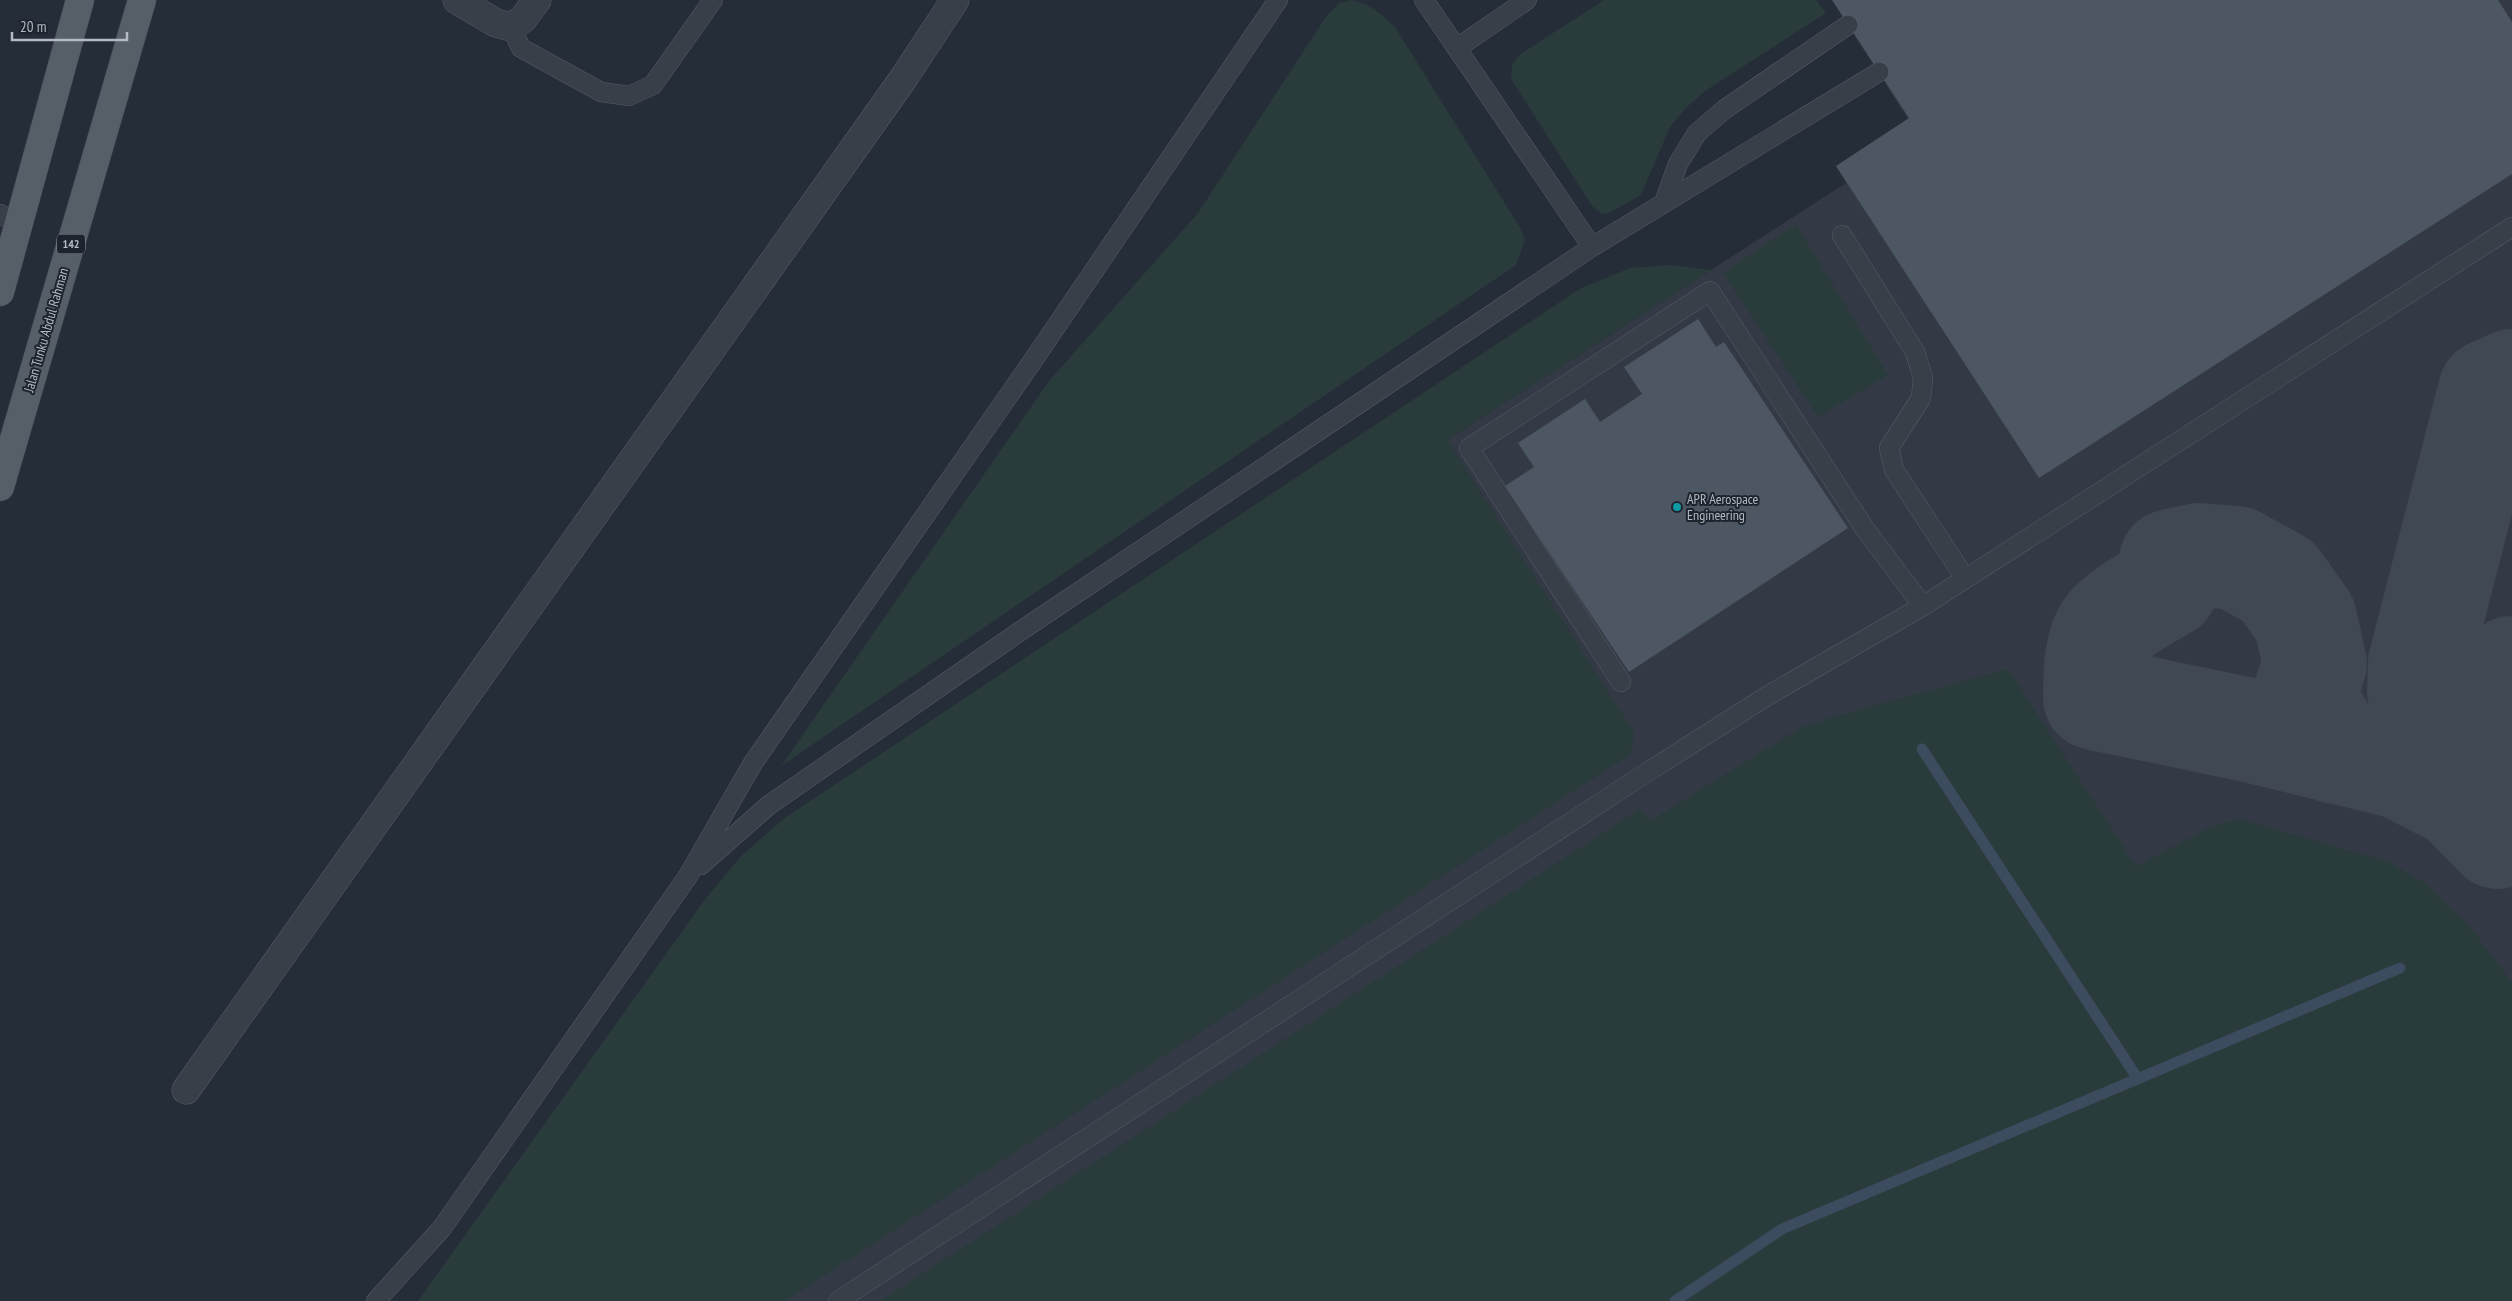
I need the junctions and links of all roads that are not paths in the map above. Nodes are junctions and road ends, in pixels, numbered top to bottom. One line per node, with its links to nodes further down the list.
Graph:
1 (80, 0): 15 (main road)
2 (142, 0): 20 (main road, Jalan Tunku Abdul Rahman / 142)
3 (457, 0): 11 (street)
4 (537, 0): 11 (street)
5 (712, 0): 11 (lane)
6 (955, 0): 25 (street)
7 (1278, 0): 24 (lane)
8 (1424, 0): 12 (lane)
9 (1527, 0): 12 (lane)
10 (1848, 25): 14 (lane)
11 (511, 27)
12 (1457, 48): 18 (lane)
13 (1879, 72): 14 (lane)
14 (1664, 203): 18 (lane)
15 (10, 220): 19 (main road)
16 (2512, 227): 21 (lane)
17 (1842, 236): 21 (lane)
18 (1592, 247): 24 (lane)
19 (0, 292)
20 (0, 488)
21 (1965, 578): 22 (lane)
22 (1923, 606): 23 (lane); 27 (lane)
23 (1622, 682)
24 (688, 876): 26 (lane)
25 (186, 1090)
26 (376, 1301)
27 (838, 1301)

